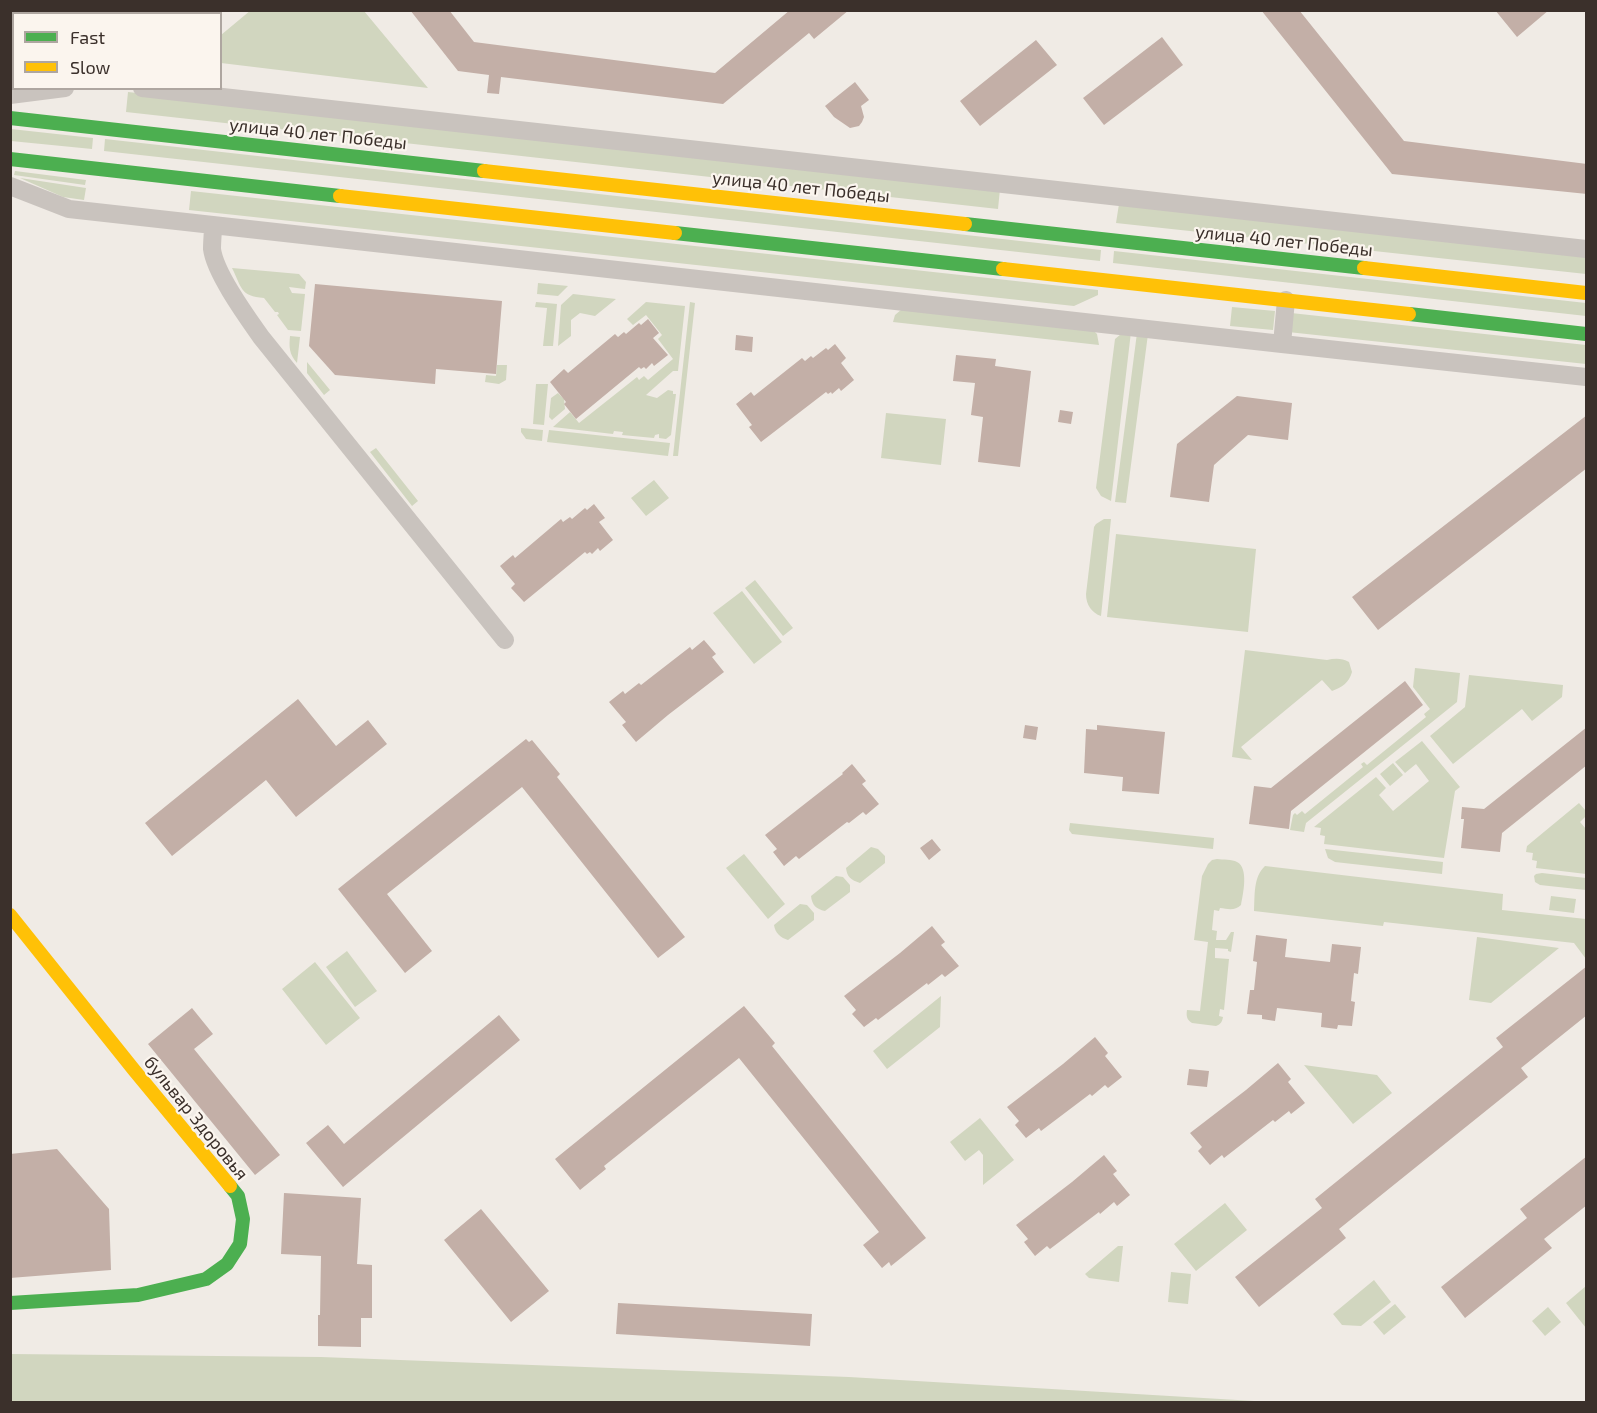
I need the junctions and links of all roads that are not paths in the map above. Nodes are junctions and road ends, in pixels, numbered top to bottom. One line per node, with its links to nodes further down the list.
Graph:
1 (49, 90): 3 (street)
2 (160, 90): 8 (street)
3 (10, 95)
4 (10, 118): 9 (main road, улица 40 лет Победы)
5 (10, 159): 10 (main road)
6 (10, 186): 7 (street)
7 (213, 225): 12 (street); 14 (street)
8 (1587, 249)
9 (1587, 293)
10 (1286, 300): 11 (main road); 12 (street)
11 (1587, 334)
12 (1282, 344): 13 (street)
13 (1587, 377)
14 (505, 640)
15 (10, 915): 16 (main road, бульвар Здоровья)
16 (10, 1303)

